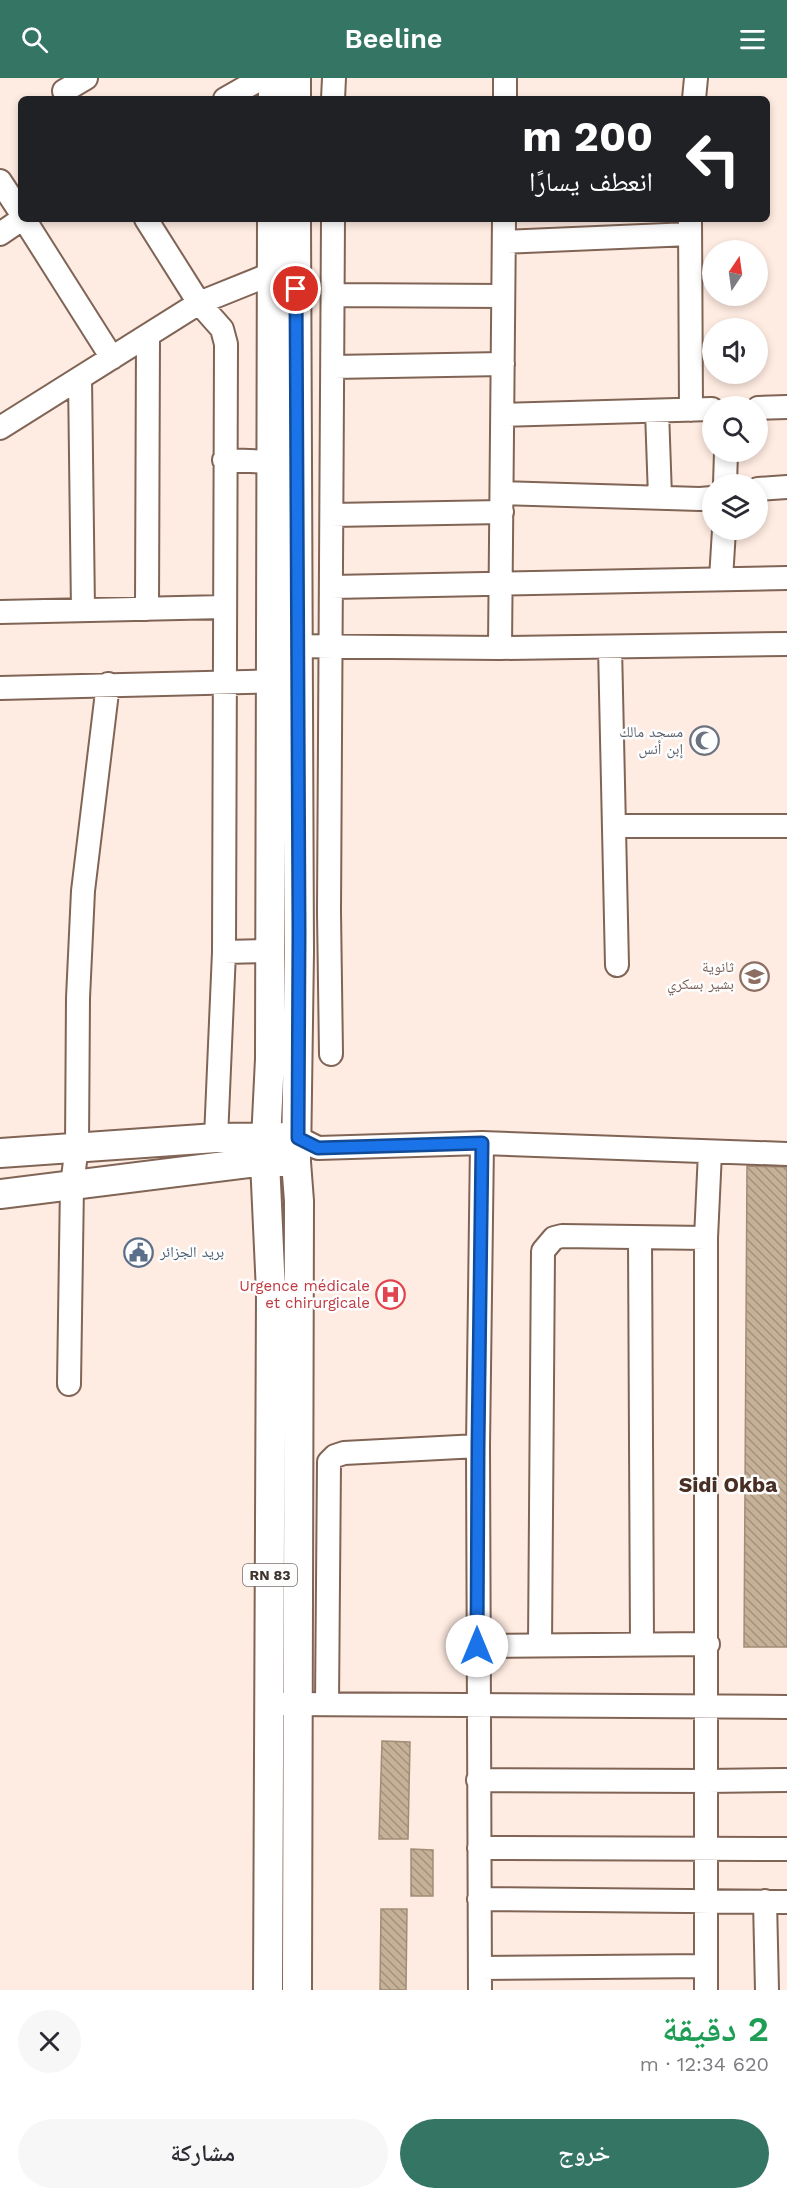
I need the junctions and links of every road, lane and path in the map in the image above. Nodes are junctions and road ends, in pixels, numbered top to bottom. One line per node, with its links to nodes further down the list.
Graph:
1 (86, 78): 8 (street)
2 (262, 78): 9 (street)
3 (273, 78): 10 (main road)
4 (296, 78): 11 (main road)
5 (334, 78): 12 (street)
6 (506, 78): 13 (street)
7 (696, 78): 14 (street)
8 (63, 89)
9 (230, 96)
10 (273, 96)
11 (296, 96)
12 (333, 96)
13 (505, 96)
14 (694, 96)
15 (0, 180): 16 (street)
16 (18, 208)
17 (18, 222): 25 (street)
18 (25, 222): 32 (street)
19 (148, 222): 30 (street)
20 (272, 222): 27 (main road, RN 83)
21 (296, 222): 60 (main road, RN 83)
22 (333, 222): 28 (street)
23 (504, 222): 26 (street)
24 (690, 227): 26 (street); 38 (street)
25 (0, 234)
26 (504, 242): 29 (street)
27 (271, 274): 30 (street); 43 (main road, RN 83)
28 (333, 295): 29 (street); 34 (street)
29 (504, 296): 33 (street)
30 (199, 303): 31 (street); 42 (street)
31 (148, 336): 32 (street); 56 (street)
32 (112, 358): 35 (street)
33 (503, 364): 34 (street); 40 (street)
34 (333, 367): 49 (street)
35 (80, 378): 41 (street); 57 (street)
36 (787, 407): 37 (street)
37 (768, 408)
38 (702, 410): 39 (street)
39 (657, 411): 40 (street); 46 (street)
40 (503, 415): 48 (street)
41 (1, 424)
42 (225, 460): 43 (street); 55 (street)
43 (271, 462): 60 (main road, RN 83)
44 (787, 487): 45 (street)
45 (768, 488)
46 (660, 497): 47 (street); 48 (street)
47 (702, 498)
48 (502, 502): 49 (street); 53 (street)
49 (332, 514): 54 (street)
50 (723, 540): 52 (street)
51 (787, 578): 52 (street)
52 (721, 579): 53 (street)
53 (501, 584): 54 (street); 63 (street)
54 (332, 587): 61 (street)
55 (224, 607): 56 (street); 65 (street)
56 (147, 609): 57 (street)
57 (83, 610): 58 (street)
58 (0, 612)
59 (787, 644): 62 (street)
60 (284, 646): 61 (street); 64 (main road, RN 83)
61 (332, 646): 63 (street); 71 (street)
62 (610, 647): 63 (street); 68 (street)
63 (500, 648)
64 (285, 681): 65 (street); 70 (main road, RN 83); 72 (main road, RN 83)
65 (224, 682): 66 (street); 73 (street)
66 (108, 684): 67 (street); 78 (street)
67 (0, 688)
68 (614, 826): 69 (street); 74 (street)
69 (787, 826)
70 (299, 912): 71 (street); 80 (main road, RN 83)
71 (329, 912): 75 (street)
72 (270, 951): 73 (street); 79 (main road, RN 83)
73 (224, 952): 76 (street)
74 (617, 965)
75 (331, 1054)
76 (216, 1138): 78 (main road); 79 (main road)
77 (482, 1143): 80 (street); 81 (street); 90 (street)
78 (77, 1146): 82 (main road); 84 (street)
79 (265, 1148): 80 (main road); 84 (main road); 88 (main road, RN 83)
80 (304, 1150): 88 (main road, RN 83)
81 (710, 1152): 83 (street); 87 (street)
82 (0, 1153)
83 (787, 1154)
84 (72, 1185): 85 (main road); 89 (street)
85 (0, 1194)
86 (640, 1238): 87 (street); 91 (street); 93 (street)
87 (706, 1238): 92 (street)
88 (285, 1292): 95 (main road, RN 83); 96 (main road, RN 83)
89 (69, 1384)
90 (478, 1446): 94 (street); 97 (street)
91 (642, 1643): 92 (street); 93 (street)
92 (708, 1644): 99 (street)
93 (540, 1645): 94 (street)
94 (477, 1646): 98 (street)
95 (269, 1704): 96 (street); 112 (main road, RN 83)
96 (298, 1704): 97 (street); 113 (main road, RN 83)
97 (327, 1704): 98 (street)
98 (478, 1705): 99 (street); 101 (street)
99 (707, 1705): 100 (street); 103 (street)
100 (787, 1707)
101 (478, 1780): 103 (street); 104 (street)
102 (787, 1780): 103 (street)
103 (707, 1781): 105 (street)
104 (479, 1848): 105 (street); 107 (street)
105 (707, 1849): 106 (street); 108 (street)
106 (787, 1850)
107 (479, 1899): 108 (street); 111 (street)
108 (707, 1900): 109 (street); 110 (street)
109 (776, 1901): 115 (street)
110 (706, 1966): 111 (street); 114 (street)
111 (480, 1979)
112 (268, 1990)
113 (297, 1990)
114 (706, 1990)
115 (767, 1990)

